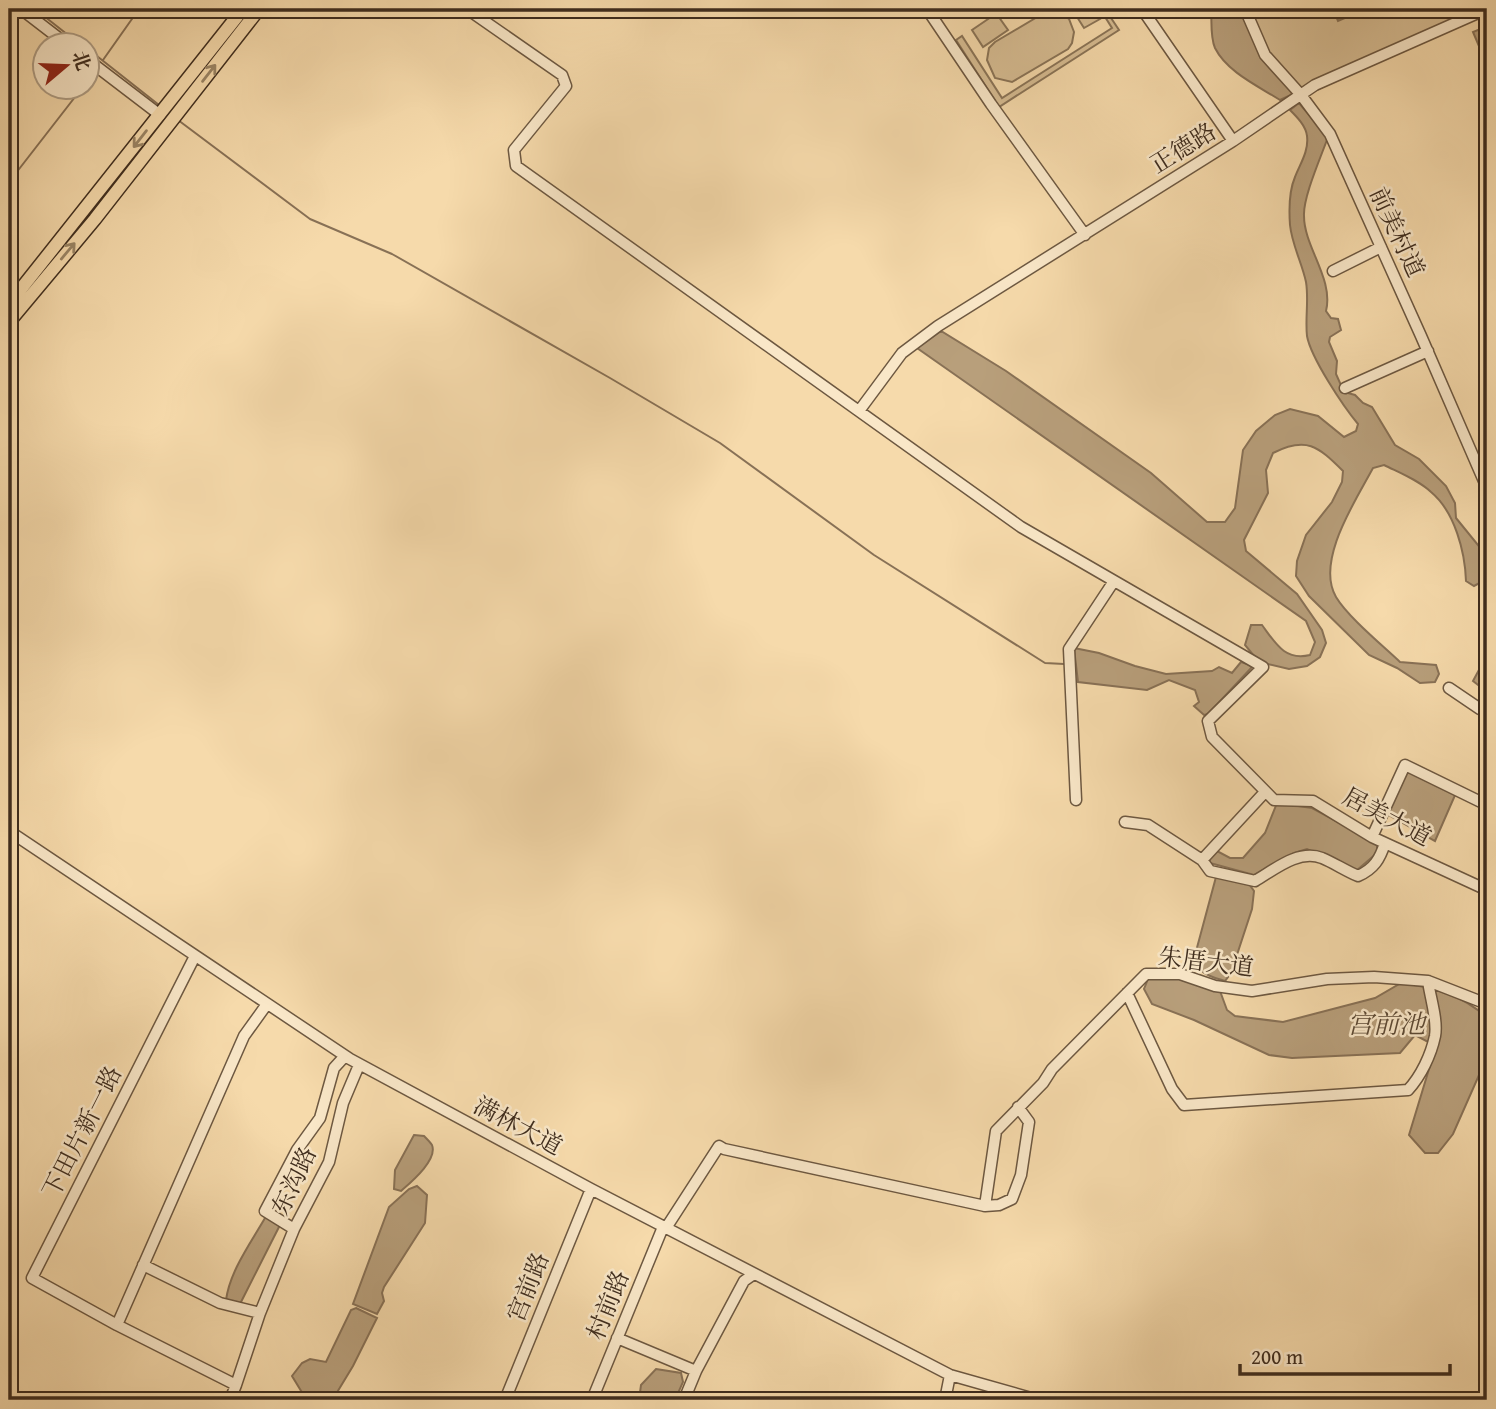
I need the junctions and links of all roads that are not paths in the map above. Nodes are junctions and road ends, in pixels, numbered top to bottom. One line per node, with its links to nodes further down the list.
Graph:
1 (21, 9): 9 (street)
2 (243, 9): 12 (main road)
3 (259, 9): 18 (main road, one-way to 3)
4 (467, 9): 21 (street)
5 (927, 9): 14 (street)
6 (1142, 9): 13 (street)
7 (1245, 9): 11 (street, 前美村道)
8 (1487, 9): 11 (street, 正德路)
9 (51, 32)
10 (102, 71): 12 (street)
11 (1301, 94): 13 (street, 正德路); 15 (street, 前美村道)
12 (160, 115): 17 (main road, one-way to 17)
13 (1233, 141): 14 (street, 正德路)
14 (1085, 234): 21 (street, 正德路)
15 (1381, 247): 16 (street); 19 (street, 前美村道)
16 (1333, 271)
17 (9, 304)
18 (9, 322)
19 (1428, 351): 20 (street); 22 (street, 前美村道)
20 (1345, 388)
21 (859, 411): 23 (street)
22 (1487, 488)
23 (1114, 581): 26 (street); 27 (street)
24 (1448, 688): 25 (street)
25 (1487, 708)
26 (1265, 792): 31 (street, 居美大道); 33 (street)
27 (1076, 800)
28 (1487, 805): 31 (street)
29 (1125, 822): 33 (street)
30 (9, 831): 35 (street, 满林大道)
31 (1372, 837): 32 (street, 居美大道)
32 (1385, 843): 33 (street); 34 (street, 居美大道)
33 (1202, 860)
34 (1487, 890)
35 (195, 956): 38 (street, 满林大道); 50 (street, 下田片新一路)
36 (1428, 981): 37 (street, 朱厝大道); 37 (street); 39 (street, 朱厝大道)
37 (1127, 993): 42 (street, 朱厝大道)
38 (267, 1004): 40 (street, 满林大道); 47 (street)
39 (1487, 1004)
40 (345, 1056): 41 (street, 满林大道); 46 (street)
41 (359, 1065): 43 (street, 满林大道); 46 (street, 东沟路)
42 (1017, 1109): 44 (street, 朱厝大道); 44 (street)
43 (591, 1189): 45 (street, 满林大道); 56 (street, 宫前路)
44 (985, 1206): 45 (street, 村前路)
45 (665, 1228): 48 (street, 满林大道); 51 (street, 村前路)
46 (294, 1229): 49 (street, 东沟路)
47 (143, 1265): 49 (street); 50 (street)
48 (754, 1274): 52 (street); 53 (street, 满林大道)
49 (260, 1313): 54 (street, 东沟路)
50 (117, 1325): 54 (street)
51 (617, 1338): 52 (street); 57 (street, 村前路)
52 (696, 1371): 58 (street)
53 (950, 1375): 59 (street); 60 (street, 满林大道)
54 (236, 1385): 55 (street, 东沟路)
55 (230, 1400)
56 (505, 1400)
57 (592, 1400)
58 (684, 1400)
59 (946, 1400)
60 (1038, 1400)

